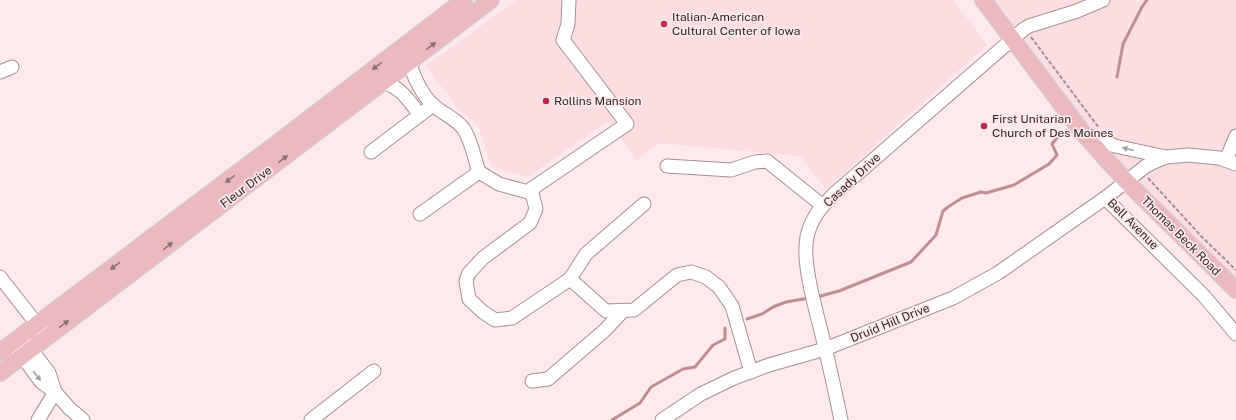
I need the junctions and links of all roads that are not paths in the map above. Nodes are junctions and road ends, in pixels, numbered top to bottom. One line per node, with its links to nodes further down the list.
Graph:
1 (464, 0): 30 (main road, Fleur Drive, one-way to 30)
2 (490, 0): 7 (main road, Fleur Drive, one-way to 2)
3 (569, 0): 21 (street)
4 (983, 0): 6 (main road)
5 (1103, 0): 6 (street, Casady Drive)
6 (1012, 38): 13 (main road); 24 (street, Casady Drive)
7 (410, 62): 8 (street); 9 (main road, Fleur Drive)
8 (416, 81): 10 (street); 11 (street)
9 (383, 82): 10 (street); 32 (main road, Fleur Drive, one-way to 9)
10 (402, 92): 12 (street)
11 (433, 105): 12 (street); 19 (street)
12 (420, 115): 15 (street)
13 (1083, 133): 16 (street, one-way to 13); 20 (main road)
14 (1236, 136): 17 (street)
15 (371, 152)
16 (1166, 157): 17 (street); 20 (street, Bell Avenue)
17 (1231, 162)
18 (667, 166): 24 (street)
19 (479, 172): 21 (street); 25 (street)
20 (1126, 181): 22 (street, Bell Avenue); 28 (main road, Thomas Beck Road)
21 (527, 192): 27 (street)
22 (1105, 198): 31 (street, Bell Avenue); 34 (street, Druid Hill Drive)
23 (644, 204): 27 (street)
24 (823, 206): 34 (street, Casady Drive)
25 (420, 214)
26 (0, 277): 30 (street)
27 (570, 279): 29 (street)
28 (1236, 290)
29 (622, 312): 37 (street); 39 (street)
30 (37, 324): 32 (street); 33 (main road, Fleur Drive)
31 (1236, 334)
32 (47, 337): 35 (main road, Fleur Drive)
33 (11, 344): 35 (street)
34 (825, 349): 37 (street, Druid Hill Drive); 45 (street, Casady Drive)
35 (27, 353): 38 (main road, Fleur Drive); 40 (street)
36 (374, 371): 43 (street)
37 (751, 372): 44 (street, Druid Hill Drive)
38 (0, 373)
39 (532, 381)
40 (55, 392): 41 (street); 42 (street)
41 (38, 420)
42 (83, 420)
43 (311, 420)
44 (662, 420)
45 (841, 420)

